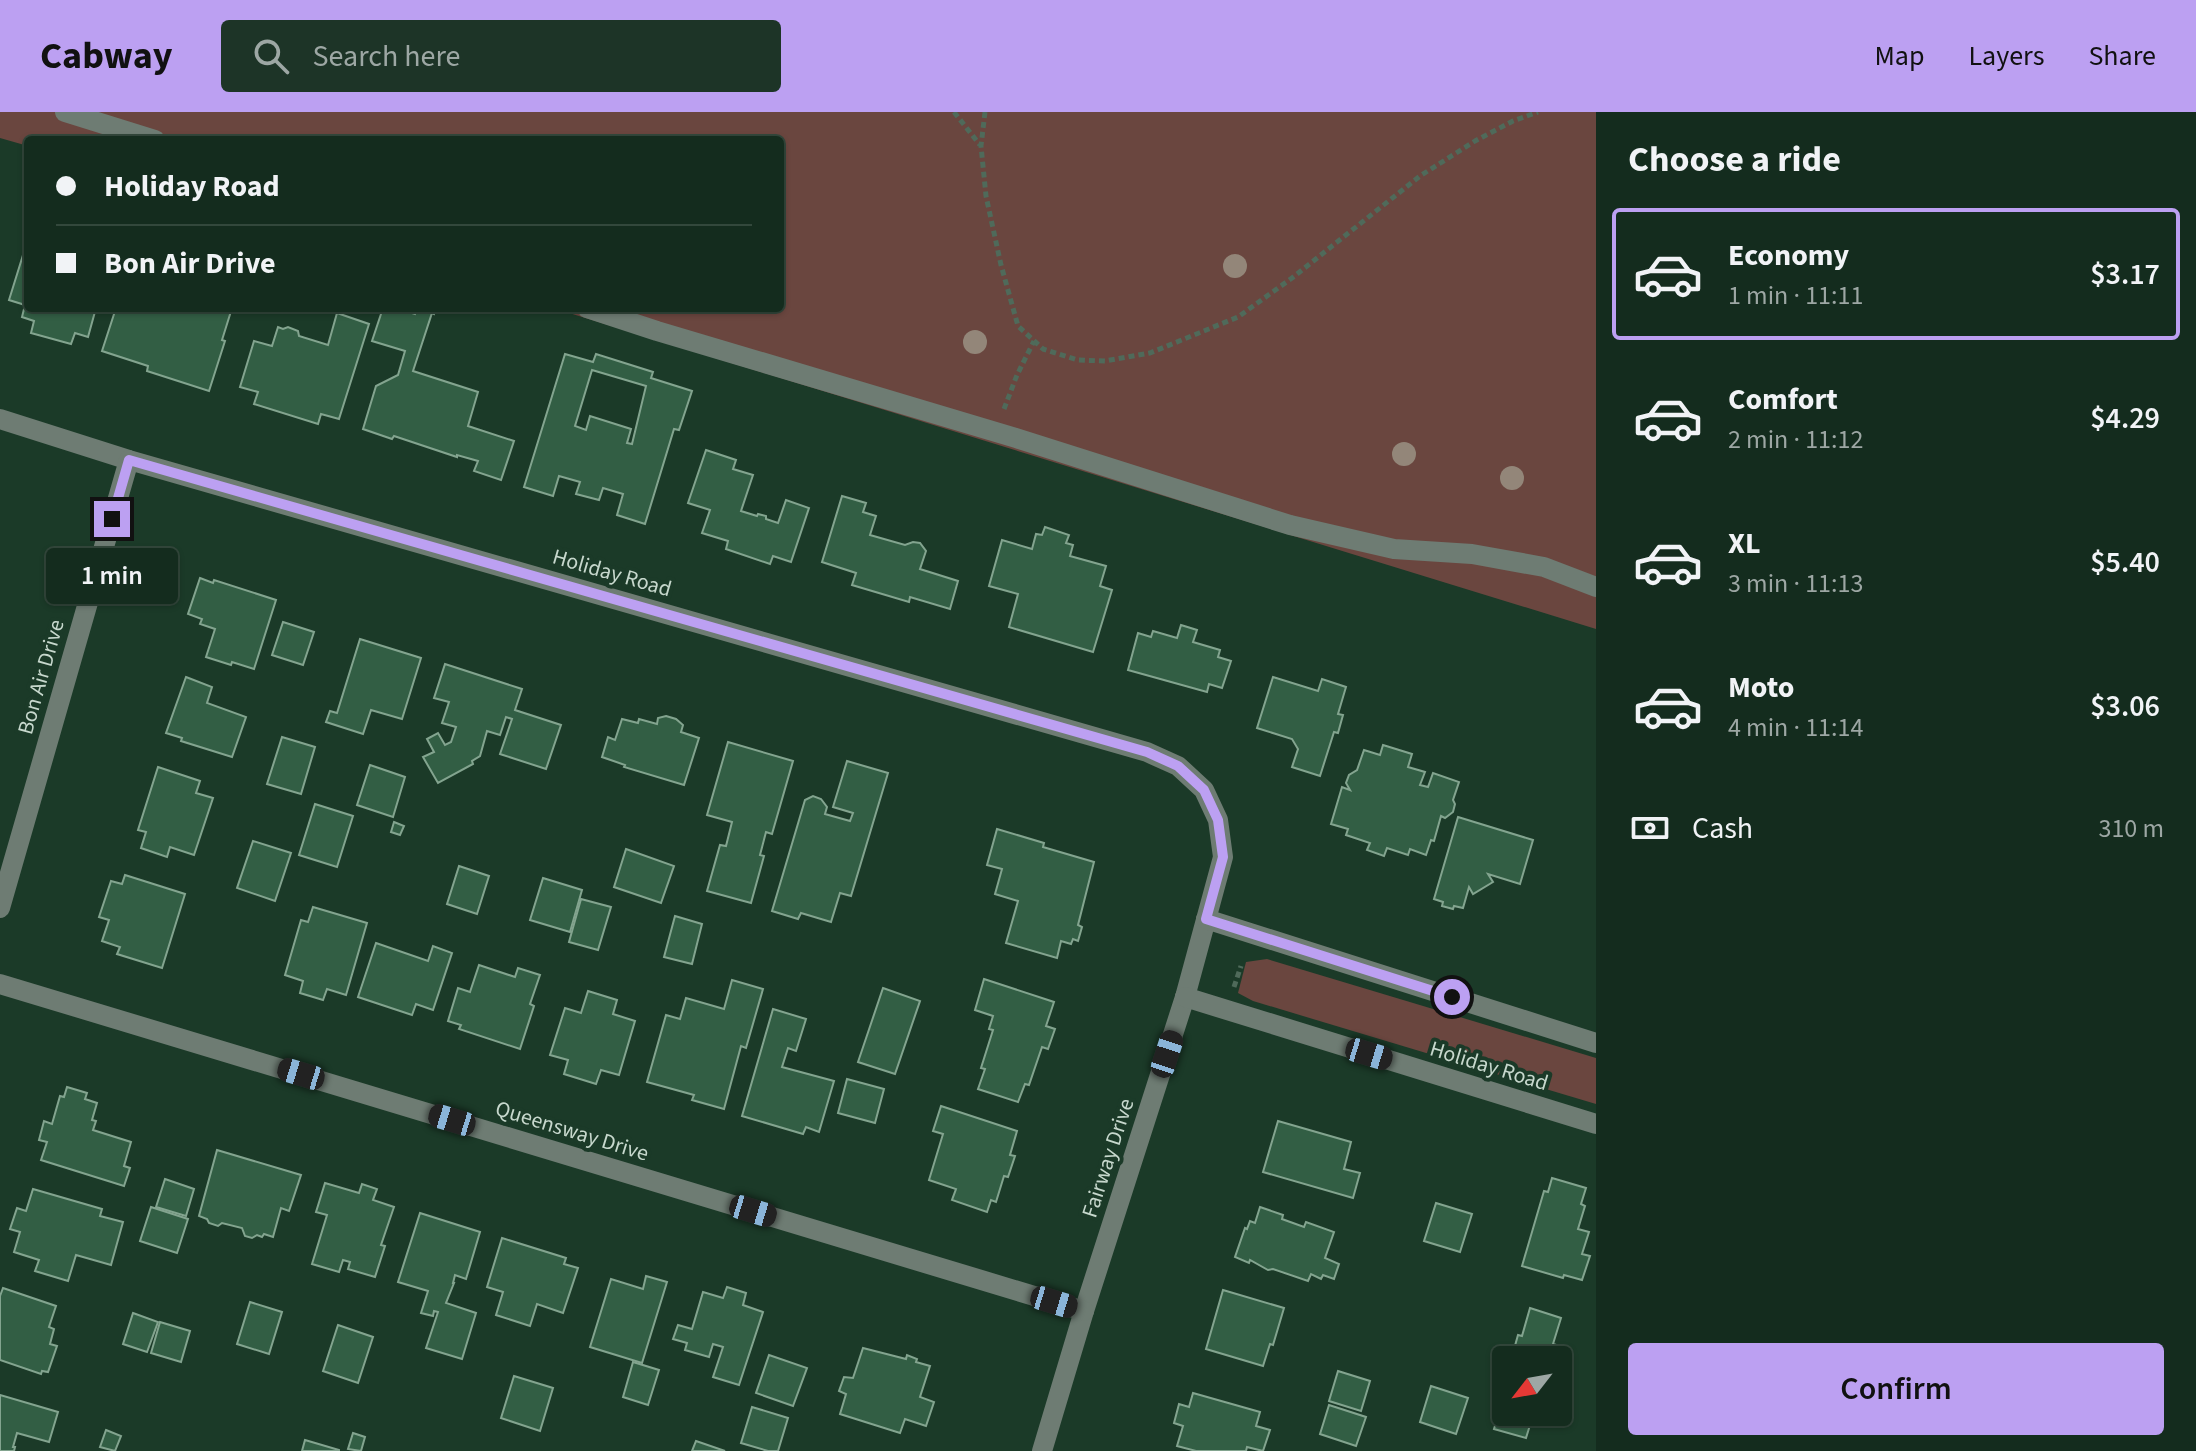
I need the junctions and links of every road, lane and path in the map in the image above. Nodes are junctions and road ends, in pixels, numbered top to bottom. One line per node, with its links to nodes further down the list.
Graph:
1 (65, 112): 5 (street)
2 (954, 112): 7 (path)
3 (985, 112): 7 (path)
4 (1538, 112): 9 (path)
5 (112, 118): 6 (street)
6 (147, 136)
7 (981, 146): 9 (path)
8 (599, 312): 11 (street)
9 (1034, 341): 11 (path)
10 (0, 419): 12 (street, Holiday Road)
11 (994, 432): 13 (street)
12 (129, 460): 14 (street, Holiday Road); 15 (street, Bon Air Drive)
13 (1596, 587)
14 (1202, 789): 16 (street, Fairway Drive)
15 (0, 908)
16 (1206, 919): 20 (street, Fairway Drive); 21 (street)
17 (1241, 966): 19 (path)
18 (0, 984): 23 (street, Queensway Drive)
19 (1234, 988)
20 (1185, 997): 22 (street, Holiday Road); 23 (street, Fairway Drive)
21 (1596, 1043)
22 (1596, 1124)
23 (1084, 1311): 24 (street, Fairway Drive)
24 (1042, 1451)

